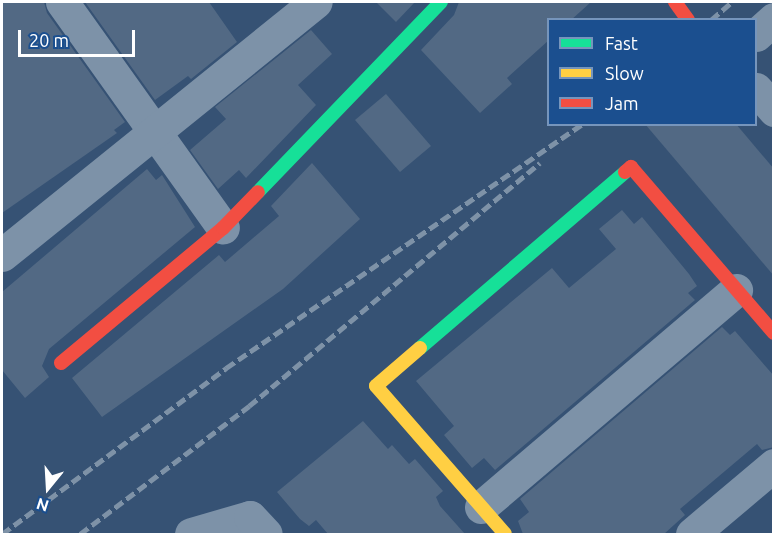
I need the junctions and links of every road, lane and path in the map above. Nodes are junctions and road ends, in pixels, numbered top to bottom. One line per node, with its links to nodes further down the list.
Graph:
1 (62, 2): 10 (street)
2 (316, 2): 10 (street)
3 (441, 2): 11 (street)
4 (675, 2): 5 (street)
5 (687, 18)
6 (774, 19): 7 (street)
7 (757, 33)
8 (757, 90): 9 (street)
9 (774, 110)
10 (156, 130): 11 (street); 12 (street)
11 (223, 228): 15 (street)
12 (2, 255)
13 (736, 290): 14 (street); 17 (street); 17 (street)
14 (774, 333)
15 (61, 363)
16 (774, 465): 21 (street)
17 (481, 507): 20 (street)
18 (191, 534): 19 (street)
19 (266, 534)
20 (505, 534)
21 (692, 534)

